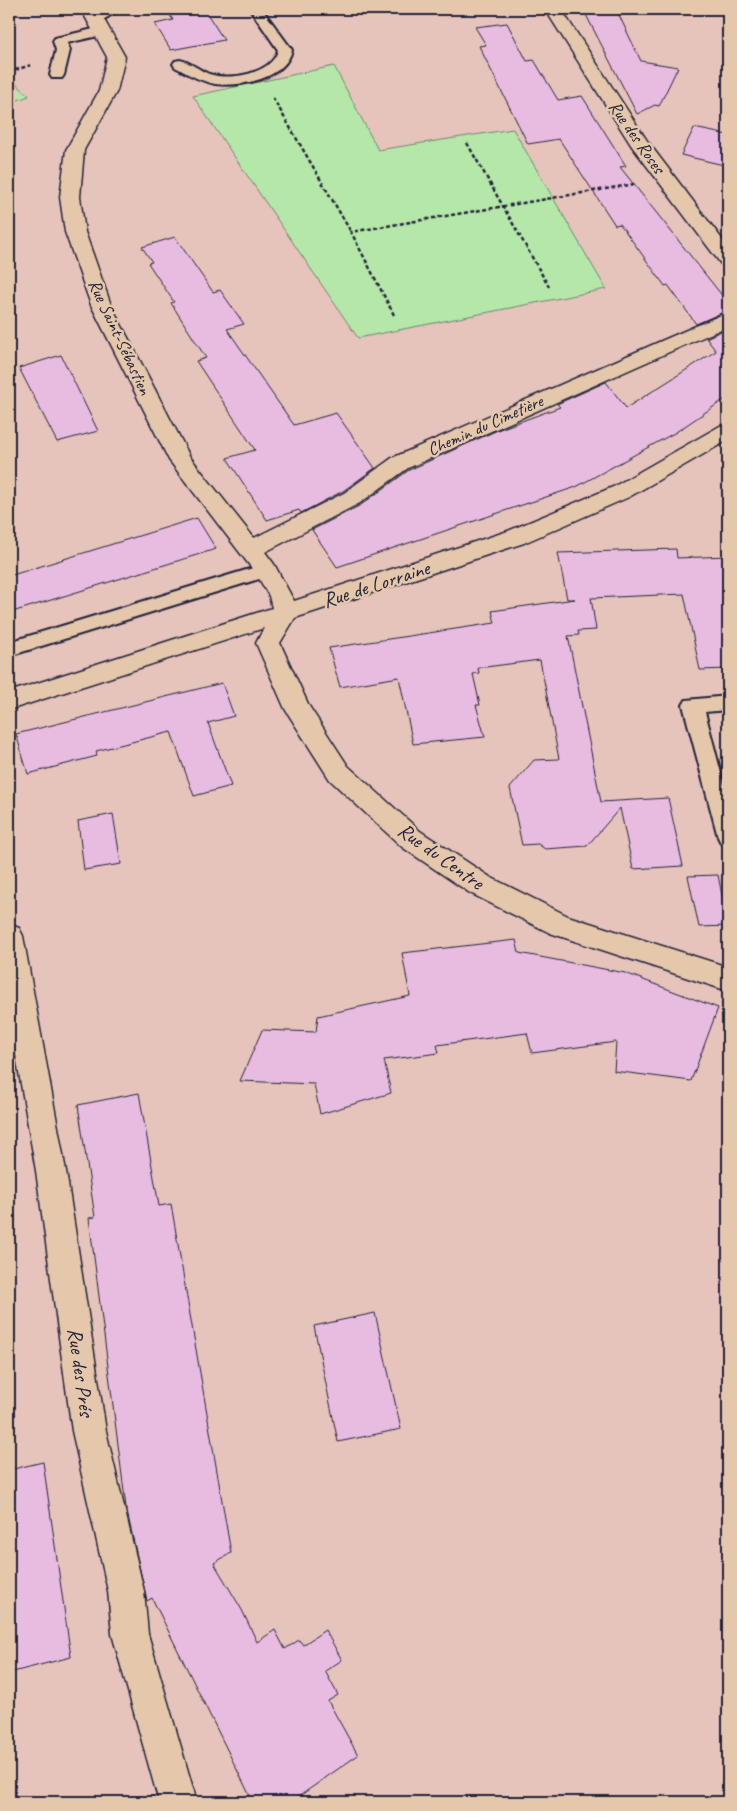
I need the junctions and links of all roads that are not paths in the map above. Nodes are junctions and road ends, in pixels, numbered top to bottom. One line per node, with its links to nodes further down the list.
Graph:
1 (114, 9): 4 (lane)
2 (256, 9): 5 (lane)
3 (553, 9): 7 (street, Rue des Roses)
4 (95, 17): 6 (lane); 10 (street, Rue Saint-Sébastien)
5 (180, 64)
6 (57, 76)
7 (728, 260)
8 (728, 318): 10 (street, Chemin du Cimetière)
9 (728, 431): 12 (street, Rue de Lorraine)
10 (251, 549): 11 (street, Rue Saint-Sébastien)
11 (266, 570): 12 (street, Rue Saint-Sébastien); 13 (lane)
12 (285, 614): 14 (street, Rue de Lorraine); 18 (street, Rue du Centre)
13 (9, 649)
14 (9, 701)
15 (728, 703): 16 (lane)
16 (728, 837)
17 (9, 936): 19 (street, Rue des Prés)
18 (728, 979)
19 (178, 1802)

